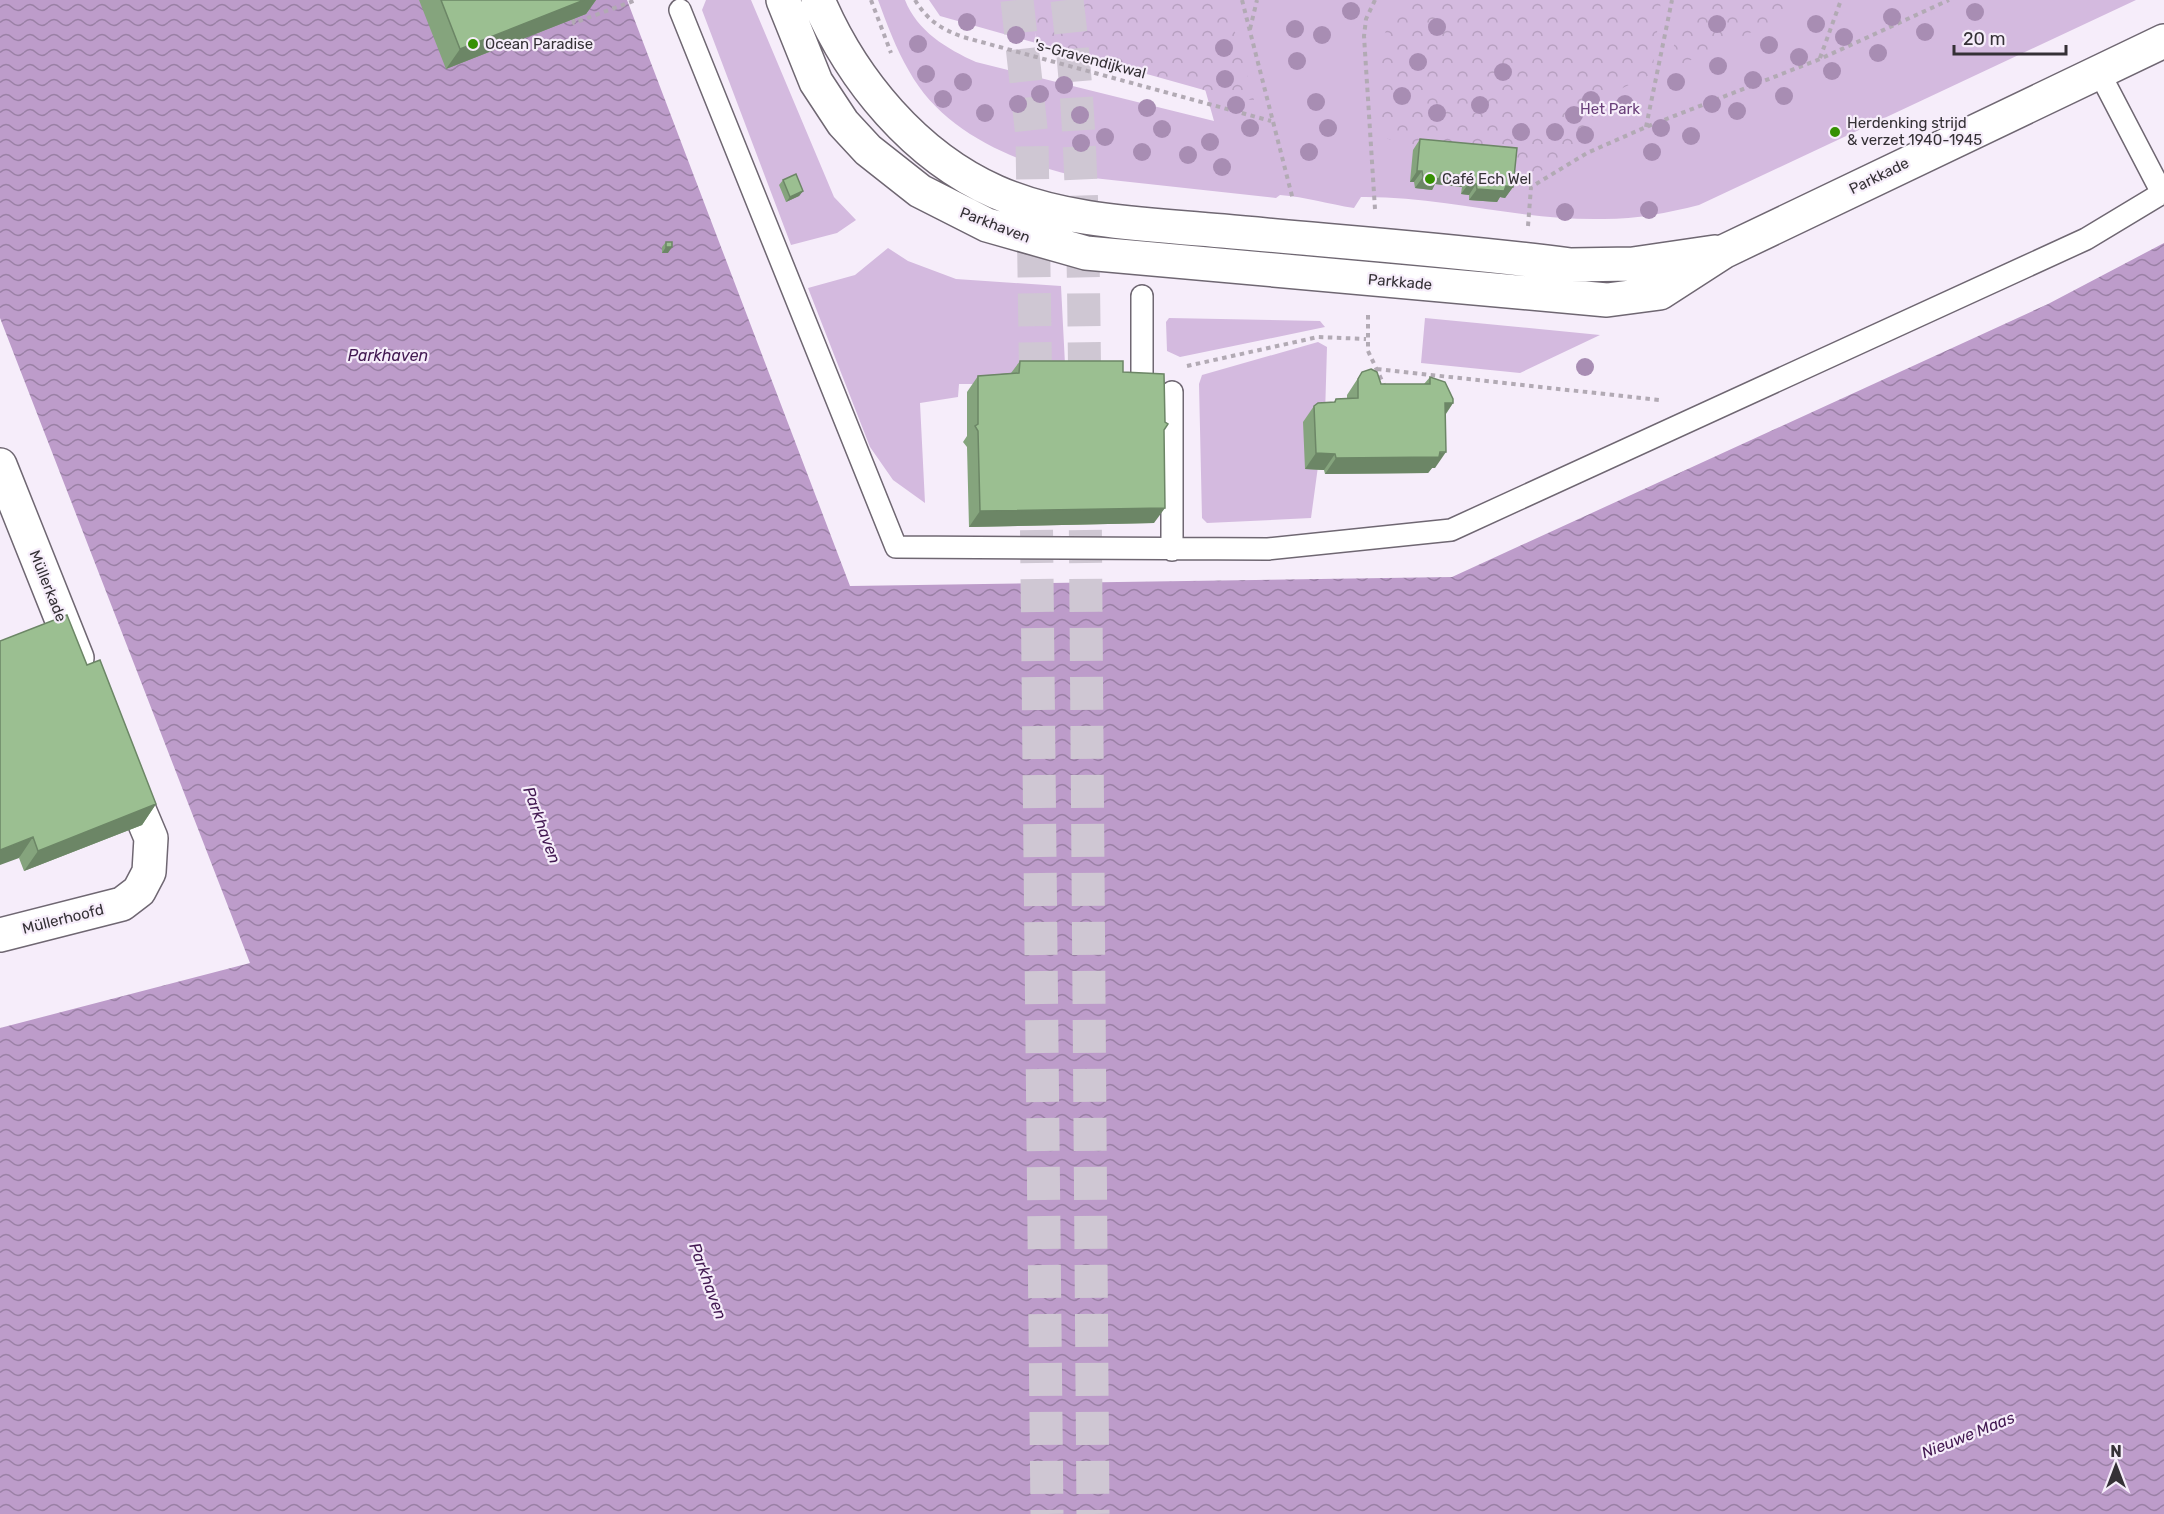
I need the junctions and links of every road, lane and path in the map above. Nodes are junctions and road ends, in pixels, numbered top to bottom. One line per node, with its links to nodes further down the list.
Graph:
1 (636, 0): 12 (path)
2 (783, 0): 25 (street, Parkhaven)
3 (818, 0): 22 (street, Parkhaven)
4 (915, 0): 17 (path, 's-Gravendijkwal)
5 (1242, 0): 13 (path)
6 (1257, 0): 13 (path)
7 (1375, 0): 23 (path)
8 (1672, 0): 18 (path)
9 (1841, 0): 15 (path)
10 (1949, 0): 15 (path)
11 (680, 10): 35 (lane)
12 (573, 19)
13 (1250, 30): 17 (path)
14 (2164, 41): 16 (street, Parkkade)
15 (1820, 59): 18 (path)
16 (2099, 72): 19 (lane); 24 (street, Parkkade)
17 (1271, 121): 20 (path)
18 (1646, 127): 21 (path)
19 (2163, 192): 35 (lane)
20 (1293, 200)
21 (1530, 200)
22 (1303, 238): 23 (street, Parkkade)
23 (1373, 244): 24 (street, Parkkade)
24 (1725, 251): 25 (street, Parkkade)
25 (1312, 274)
26 (1142, 296): 30 (lane)
27 (1368, 316): 28 (path)
28 (1366, 339): 29 (path); 30 (path)
29 (1376, 369): 32 (path); 33 (path)
30 (1142, 377)
31 (1172, 392): 35 (lane)
32 (1386, 393)
33 (1663, 401)
34 (0, 465): 36 (street, Müllerkade)
35 (1172, 550)
36 (89, 686)
37 (115, 751): 38 (street, Müllerhoofd)
38 (0, 935)

